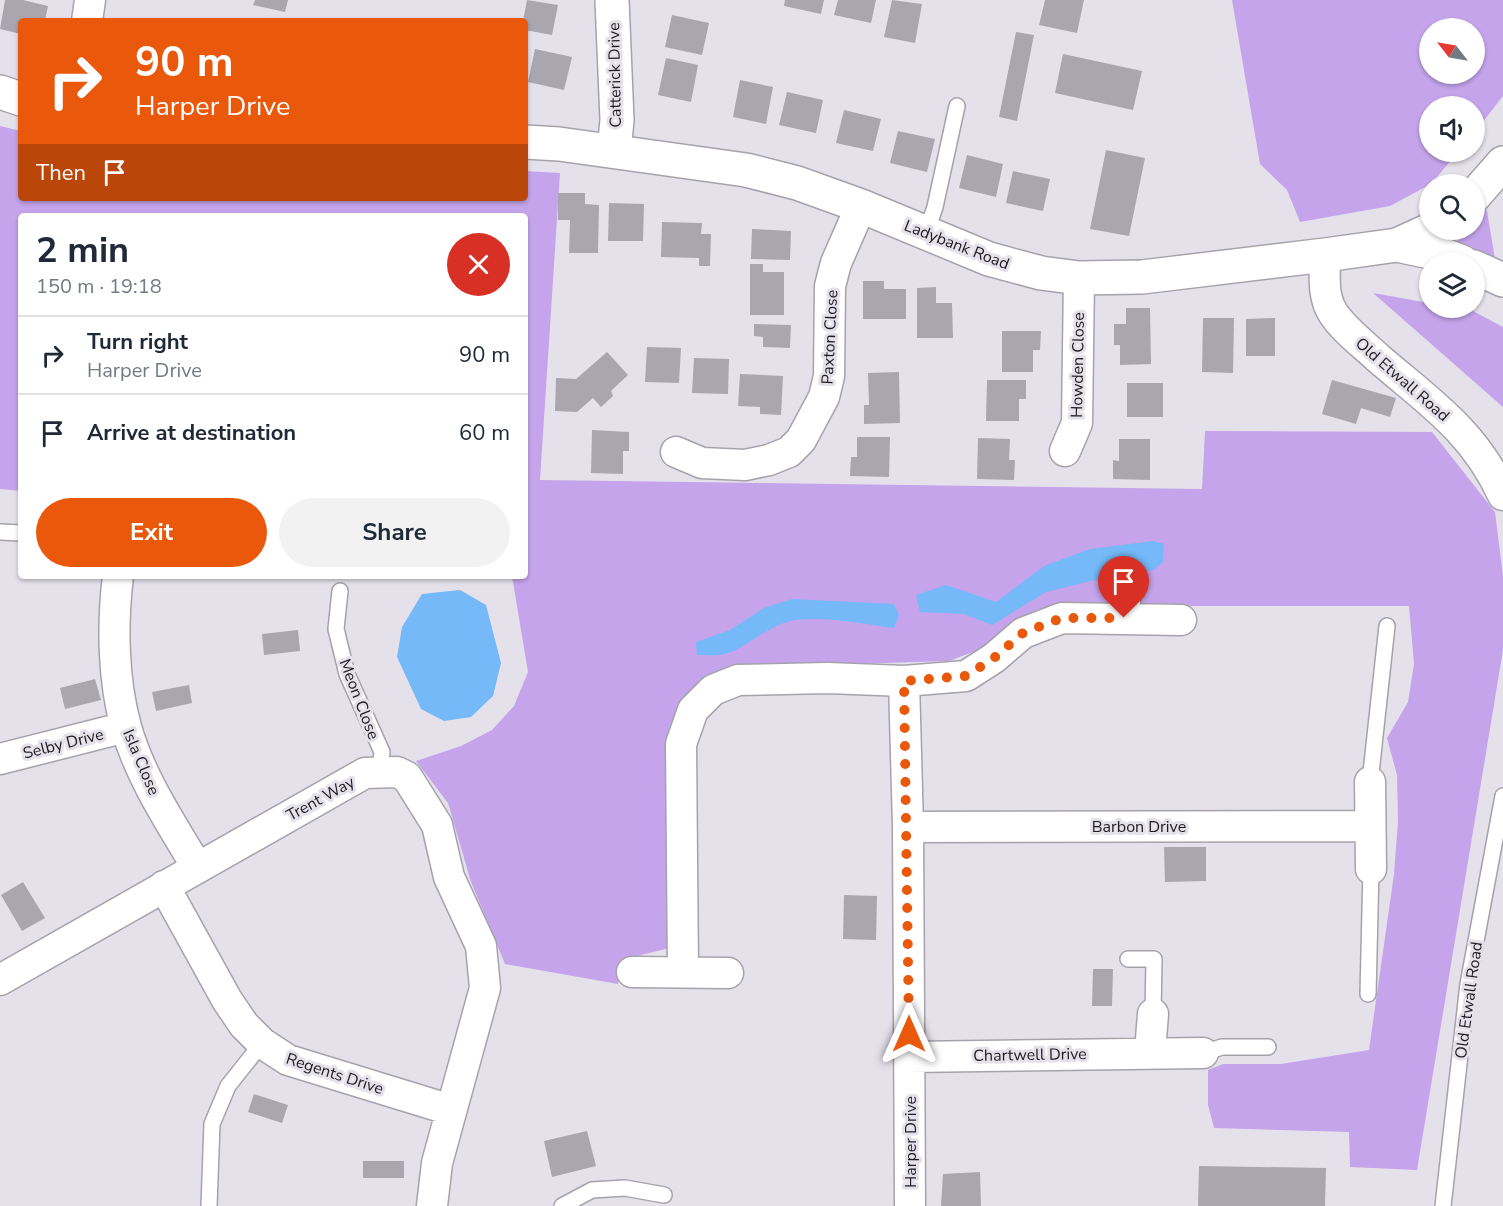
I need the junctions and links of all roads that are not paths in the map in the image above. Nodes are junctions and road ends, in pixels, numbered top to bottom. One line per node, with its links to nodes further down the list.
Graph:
1 (90, 0): 3 (street)
2 (612, 0): 8 (street, Catterick Drive)
3 (87, 18)
4 (0, 92): 5 (street)
5 (18, 98)
6 (957, 106): 12 (lane)
7 (528, 142): 8 (street, Ladybank Road)
8 (614, 151): 11 (street, Ladybank Road)
9 (1503, 163): 10 (street)
10 (1485, 183)
11 (861, 206): 12 (street, Ladybank Road); 21 (street, Paxton Close)
12 (926, 233): 18 (street, Ladybank Road)
13 (1419, 235): 14 (street, Ladybank Road)
14 (1397, 245): 15 (street, Ladybank Road); 16 (street, Ladybank Road)
15 (1430, 252)
16 (1325, 255): 18 (street, Ladybank Road); 22 (street, Old Etwall Road)
17 (1485, 272): 19 (street)
18 (1079, 278): 20 (street, Howden Close)
19 (1503, 280)
20 (1065, 451)
21 (676, 452)
22 (1503, 495)
23 (0, 531): 24 (lane)
24 (18, 533)
25 (118, 579): 32 (street, Isla Close)
26 (1126, 582): 28 (street)
27 (340, 591): 34 (lane, Meon Close)
28 (1124, 618): 29 (street); 31 (street)
29 (1181, 620)
30 (1387, 626): 35 (lane)
31 (904, 681): 38 (street, Harper Drive); 43 (street)
32 (126, 727): 33 (street, Selby Drive); 39 (street, Isla Close)
33 (0, 759)
34 (380, 771): 39 (street, Trent Way); 54 (street)
35 (1370, 782): 37 (street)
36 (1503, 796): 60 (lane, Old Etwall Road)
37 (1370, 826): 38 (street, Barbon Drive); 40 (street)
38 (908, 827): 53 (street, Harper Drive)
39 (197, 867): 41 (street, Trent Way)
40 (1371, 868): 47 (lane)
41 (164, 886): 46 (street, Trent Way); 49 (street, Regents Drive)
42 (1128, 959): 48 (lane)
43 (683, 971): 44 (street); 45 (street)
44 (632, 972)
45 (728, 972)
46 (0, 980)
47 (1368, 994)
48 (1153, 1014): 51 (street)
49 (262, 1043): 54 (street, Regents Drive); 56 (lane)
50 (1268, 1047): 52 (lane)
51 (1150, 1052): 52 (street, Chartwell Drive); 53 (street, Chartwell Drive)
52 (1203, 1053)
53 (910, 1057): 59 (street, Harper Drive)
54 (451, 1110): 57 (street)
55 (664, 1194): 58 (lane)
56 (209, 1206)
57 (432, 1206)
58 (562, 1206)
59 (910, 1206)
60 (1443, 1206)

